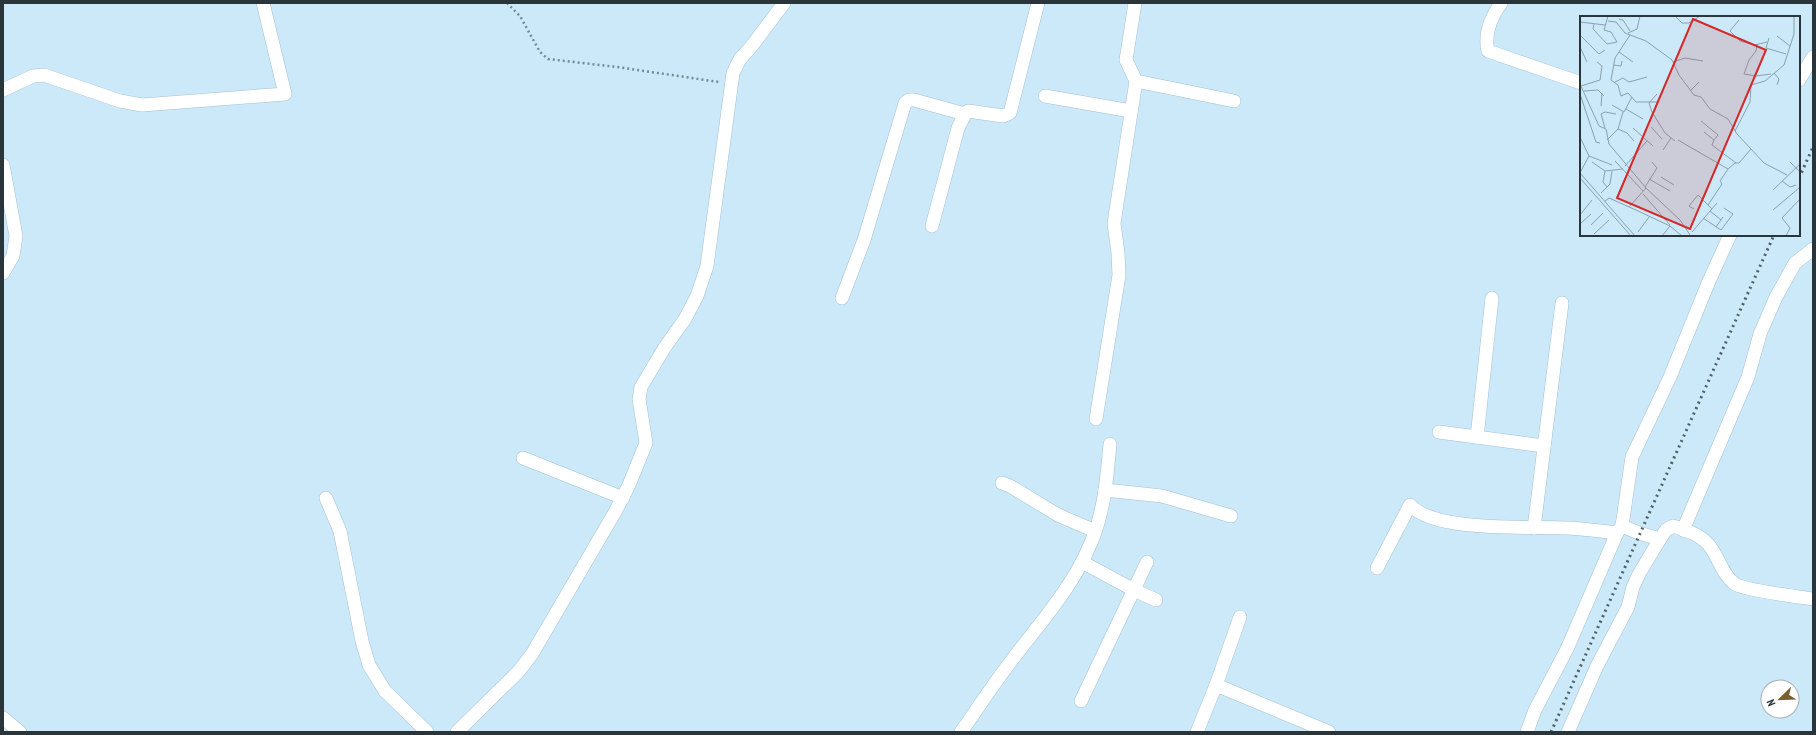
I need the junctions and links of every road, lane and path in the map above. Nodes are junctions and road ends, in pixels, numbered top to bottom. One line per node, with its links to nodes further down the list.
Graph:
1 (263, 3): 12 (street)
2 (508, 3): 11 (path)
3 (784, 3): 11 (street)
4 (1038, 3): 16 (street)
5 (1135, 3): 9 (street)
6 (1501, 3): 10 (street)
7 (1813, 57): 8 (street)
8 (1800, 78)
9 (1136, 81): 14 (street); 15 (street)
10 (1580, 83)
11 (731, 84): 34 (street)
12 (3, 90)
13 (1045, 96): 15 (street)
14 (1234, 101)
15 (1131, 111): 25 (street)
16 (965, 114): 18 (street); 22 (street)
17 (3, 165): 21 (street)
18 (932, 226)
19 (1730, 236): 37 (street)
20 (1813, 249): 38 (street)
21 (3, 273)
22 (842, 298)
23 (1492, 298): 27 (street)
24 (1562, 303): 29 (street)
25 (1096, 419)
26 (1439, 432): 27 (street)
27 (1477, 437): 29 (street)
28 (1110, 444): 32 (street)
29 (1544, 446): 36 (street)
30 (522, 458): 34 (street)
31 (1002, 483): 39 (street)
32 (1105, 490): 35 (street); 39 (street)
33 (326, 498): 52 (street)
34 (623, 498): 53 (street)
35 (1231, 516)
36 (1534, 528): 37 (street); 43 (street)
37 (1619, 530): 40 (street); 57 (street)
38 (1683, 530): 40 (street); 45 (street)
39 (1095, 532): 41 (street)
40 (1660, 539): 58 (street)
41 (1082, 562): 44 (street); 54 (street)
42 (1146, 562): 44 (street)
43 (1377, 568)
44 (1134, 590): 46 (street); 49 (street)
45 (1813, 599)
46 (1156, 600)
47 (1240, 617): 48 (street)
48 (1216, 685): 55 (street); 56 (street)
49 (1081, 701)
50 (3, 718): 51 (street)
51 (20, 732)
52 (427, 732)
53 (457, 732)
54 (961, 732)
55 (1197, 732)
56 (1329, 732)
57 (1527, 732)
58 (1568, 732)

